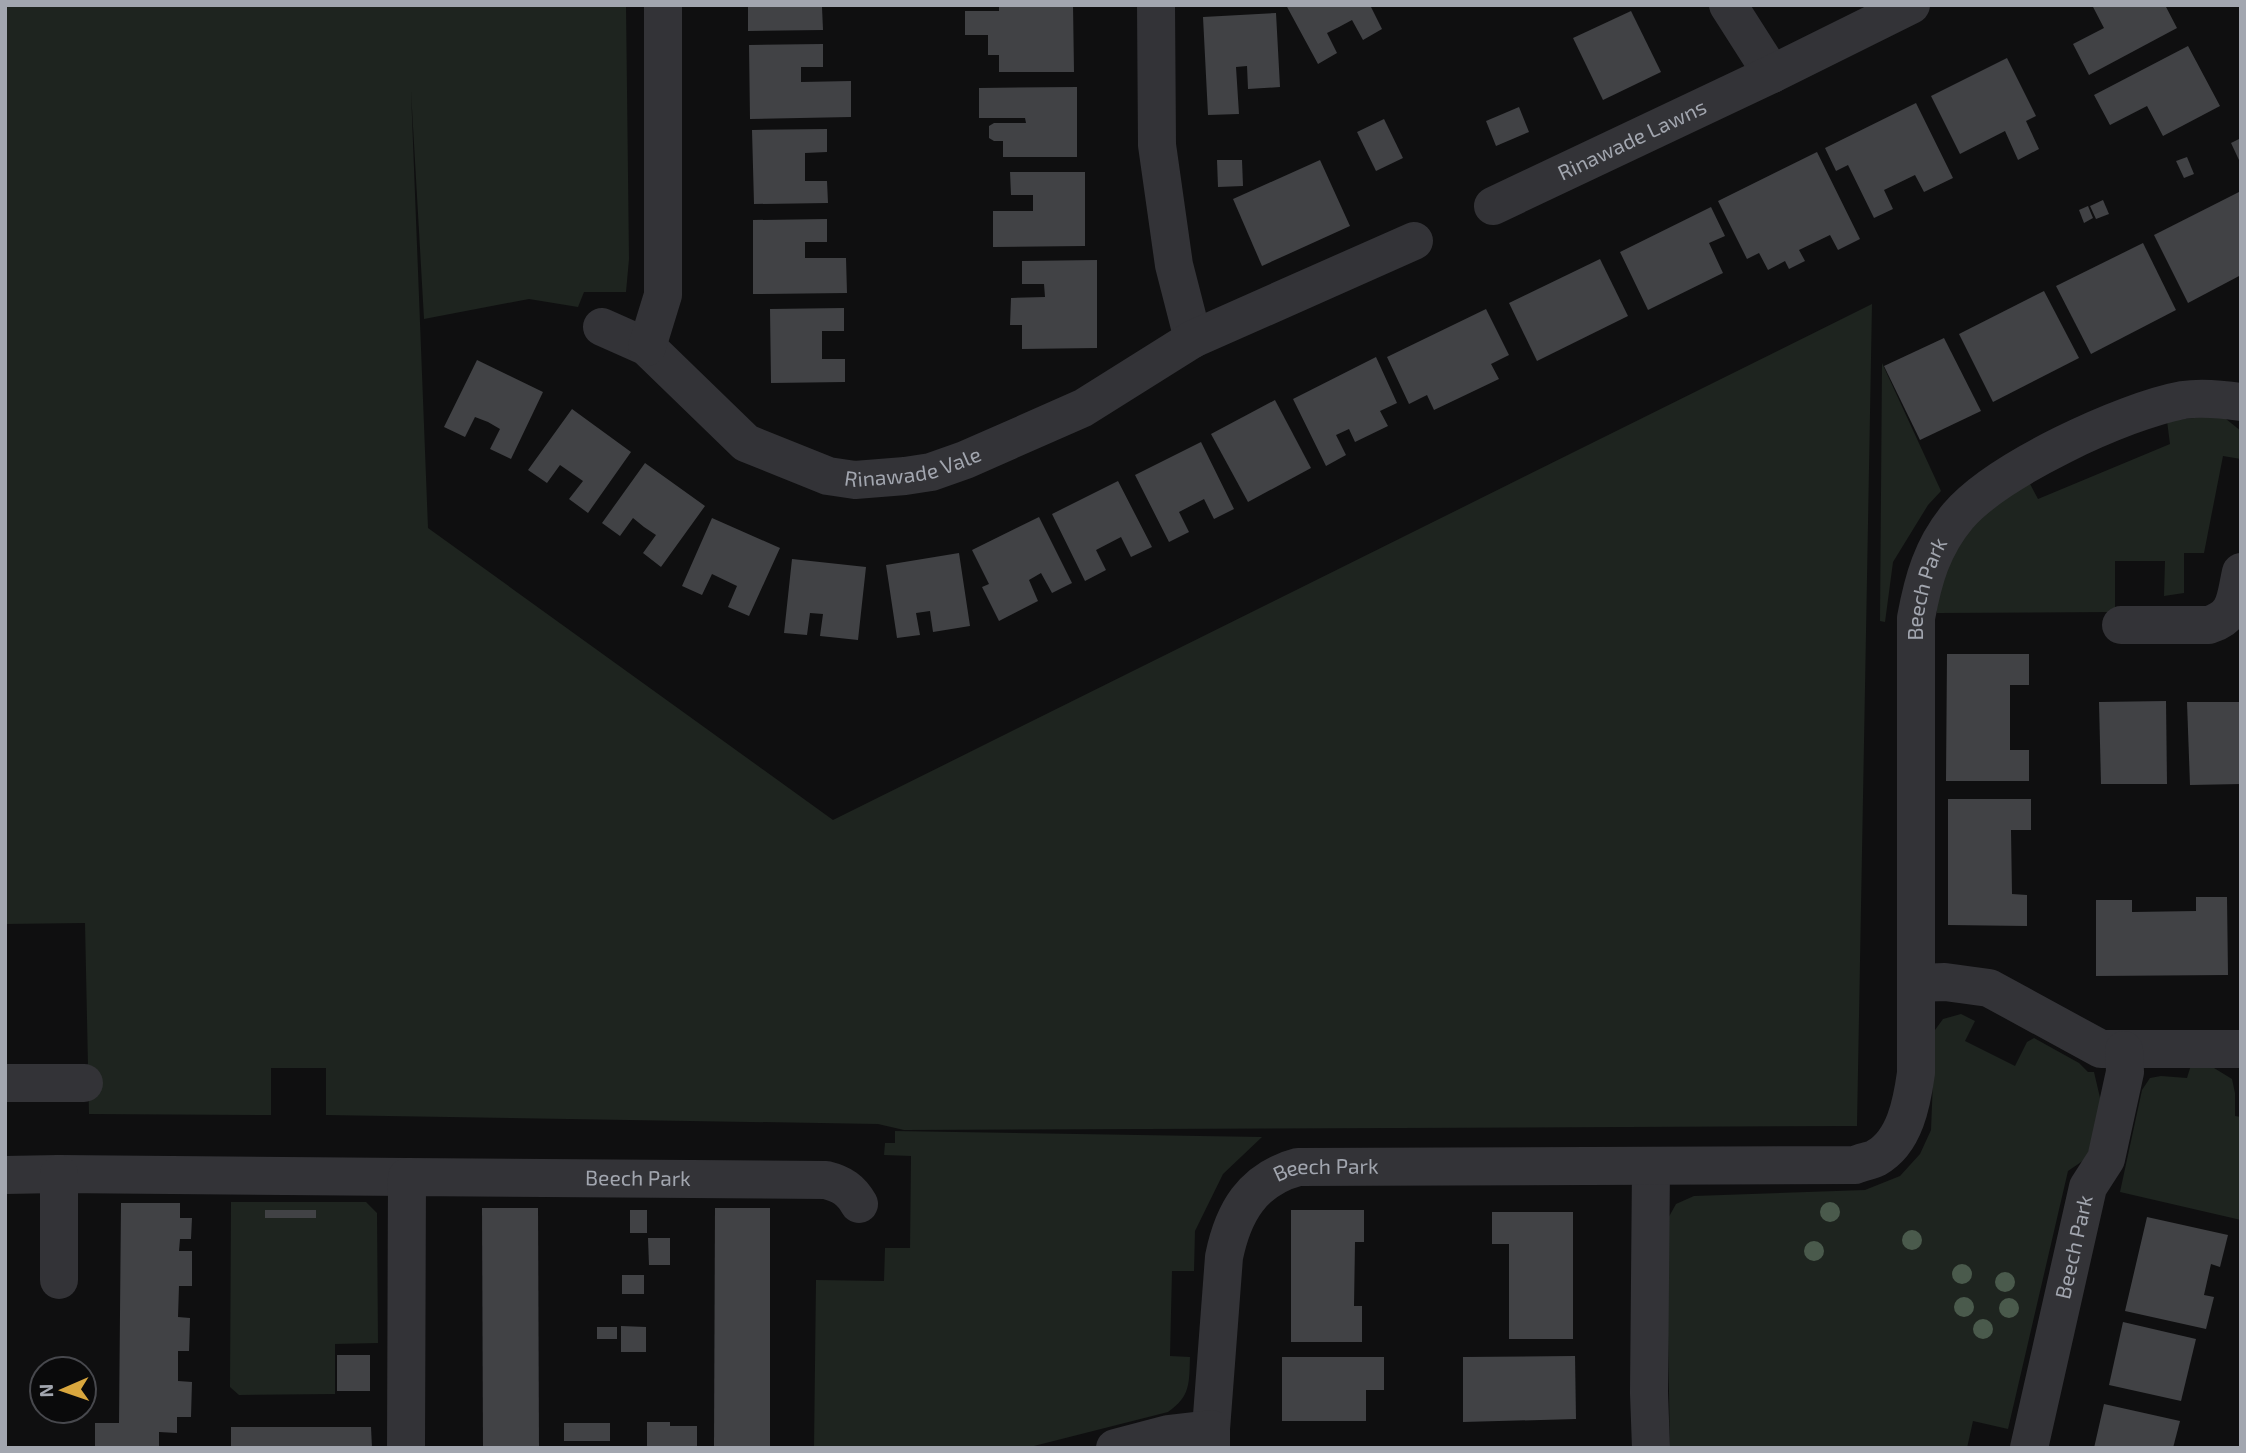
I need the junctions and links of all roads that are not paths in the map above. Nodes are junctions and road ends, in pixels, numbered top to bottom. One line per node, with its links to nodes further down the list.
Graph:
1 (663, 5): 10 (street)
2 (1156, 5): 9 (street)
3 (1728, 5): 5 (street)
4 (1911, 5): 5 (street, Rinawade Lawns)
5 (1772, 74): 6 (street, Rinawade Lawns)
6 (1493, 206)
7 (1414, 240): 9 (street, Rinawade Vale)
8 (602, 327): 10 (street, Rinawade Vale)
9 (1193, 340): 10 (street, Rinawade Vale)
10 (647, 347)
11 (2241, 402): 14 (street, Beech Park)
12 (2241, 572): 13 (street)
13 (2121, 625)
14 (1917, 983): 16 (street); 19 (street, Beech Park)
15 (2241, 1049): 16 (street)
16 (2124, 1050): 29 (street, Beech Park)
17 (5, 1083): 18 (street)
18 (84, 1083)
19 (1651, 1166): 25 (street, Beech Park); 28 (street)
20 (60, 1174): 21 (street, Beech Park); 22 (street, Beech Park); 24 (street)
21 (5, 1175)
22 (407, 1177): 23 (street, Beech Park); 26 (street)
23 (859, 1204)
24 (59, 1280)
25 (1211, 1438): 27 (street, Beech Park)
26 (406, 1448)
27 (1115, 1448)
28 (1651, 1448)
29 (2028, 1448)

